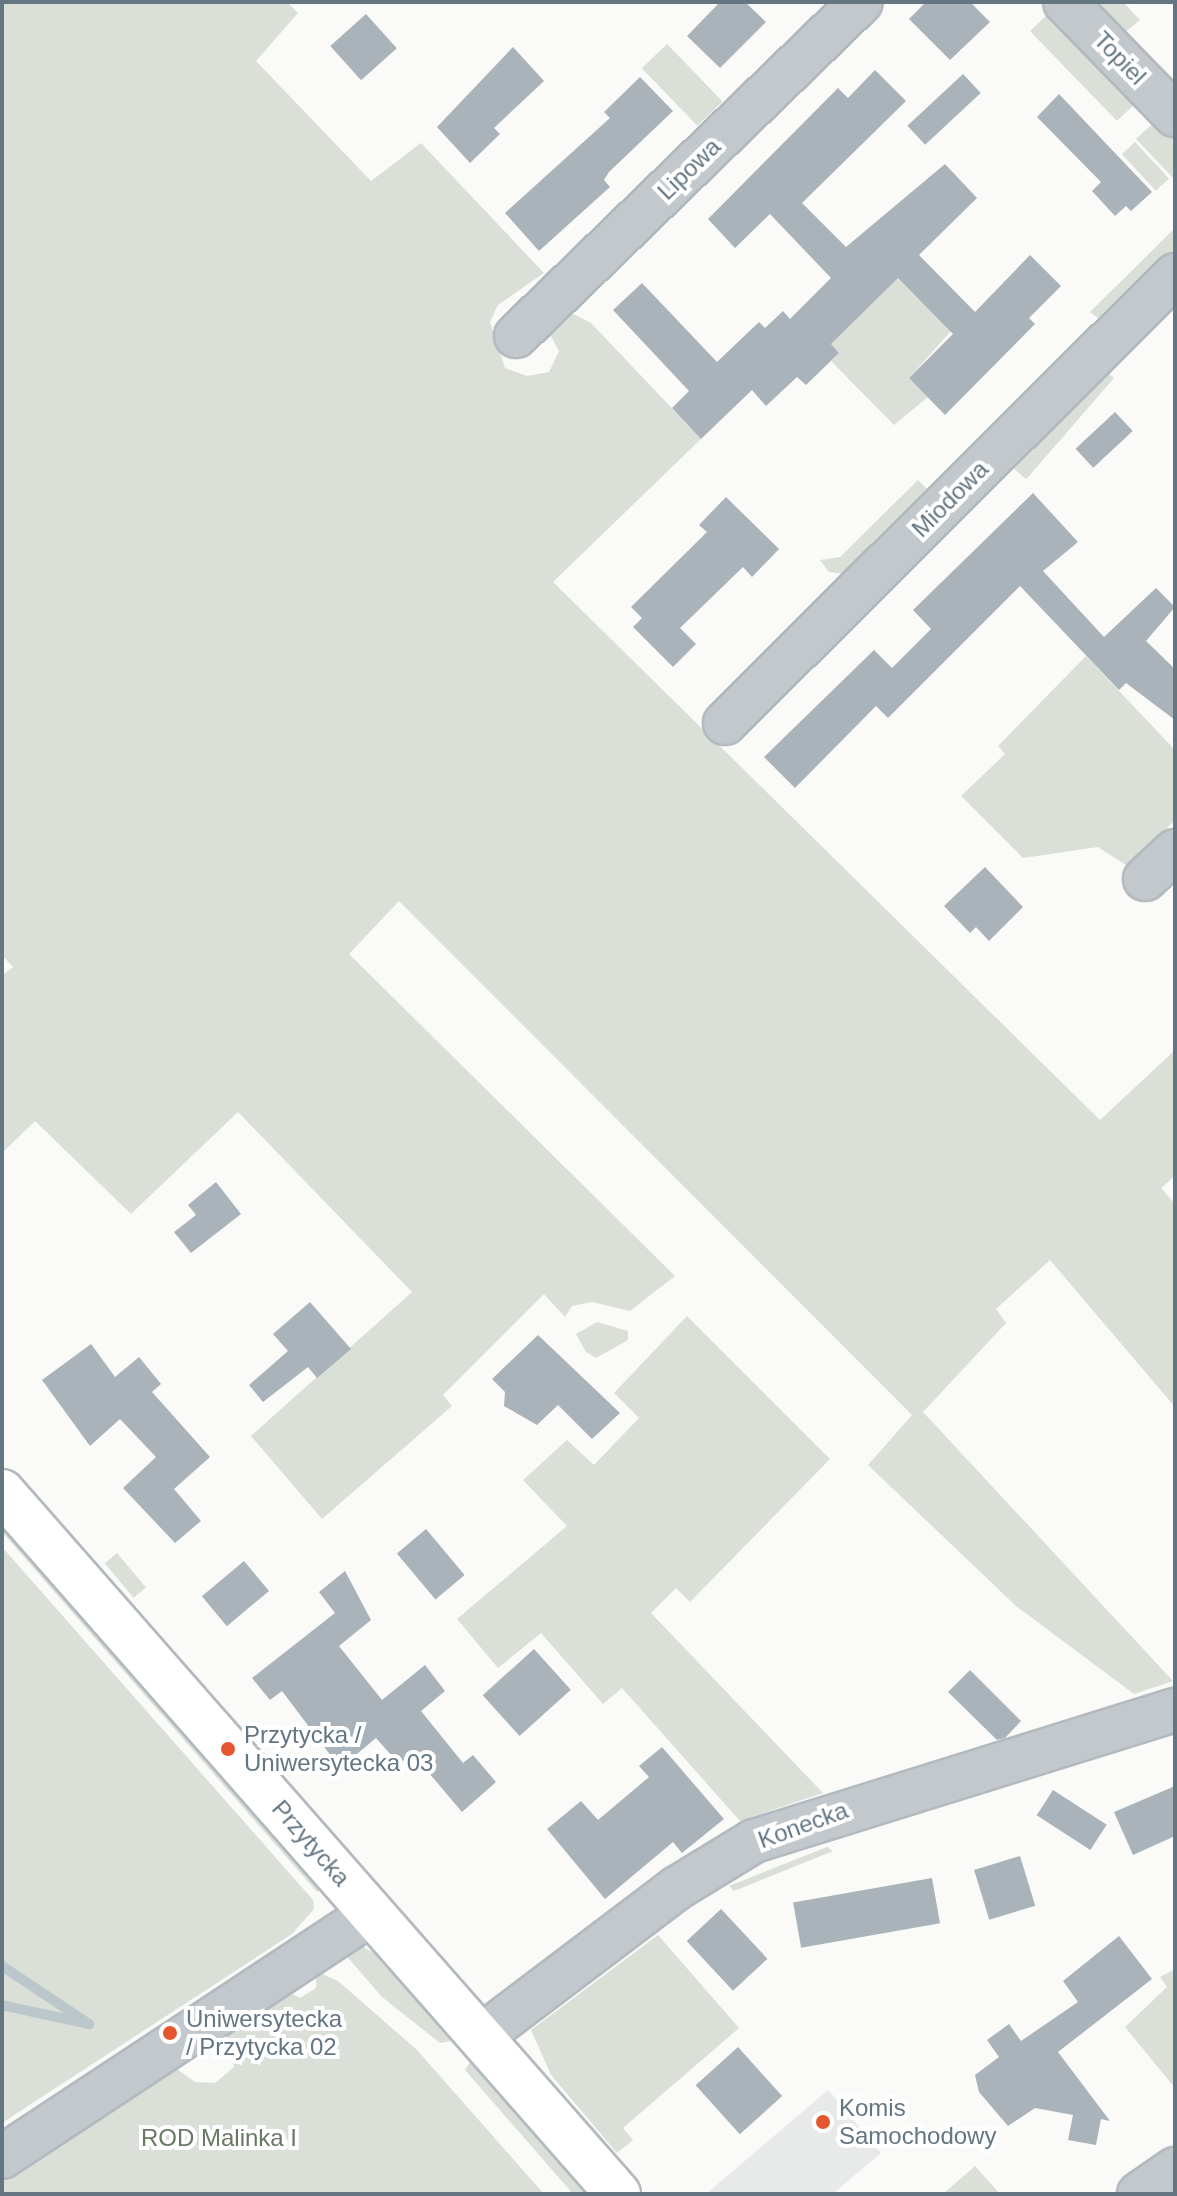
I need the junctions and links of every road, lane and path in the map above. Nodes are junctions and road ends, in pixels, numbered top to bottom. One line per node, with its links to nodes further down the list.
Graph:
1 (861, 2): 5 (street, Lipowa)
2 (1065, 2): 3 (street, Topiel)
3 (1175, 115)
4 (1175, 275): 6 (street, Miodowa)
5 (516, 336)
6 (725, 723)
7 (1175, 851): 8 (street)
8 (1145, 879)
9 (2, 1492): 11 (main road, Przytycka)
10 (1175, 1710): 12 (street, Konecka)
11 (372, 1913): 12 (main road, Przytycka); 13 (street)
12 (480, 2037): 15 (main road, Przytycka)
13 (2, 2157)
14 (1175, 2169): 16 (street)
15 (618, 2194)
16 (1139, 2194)

